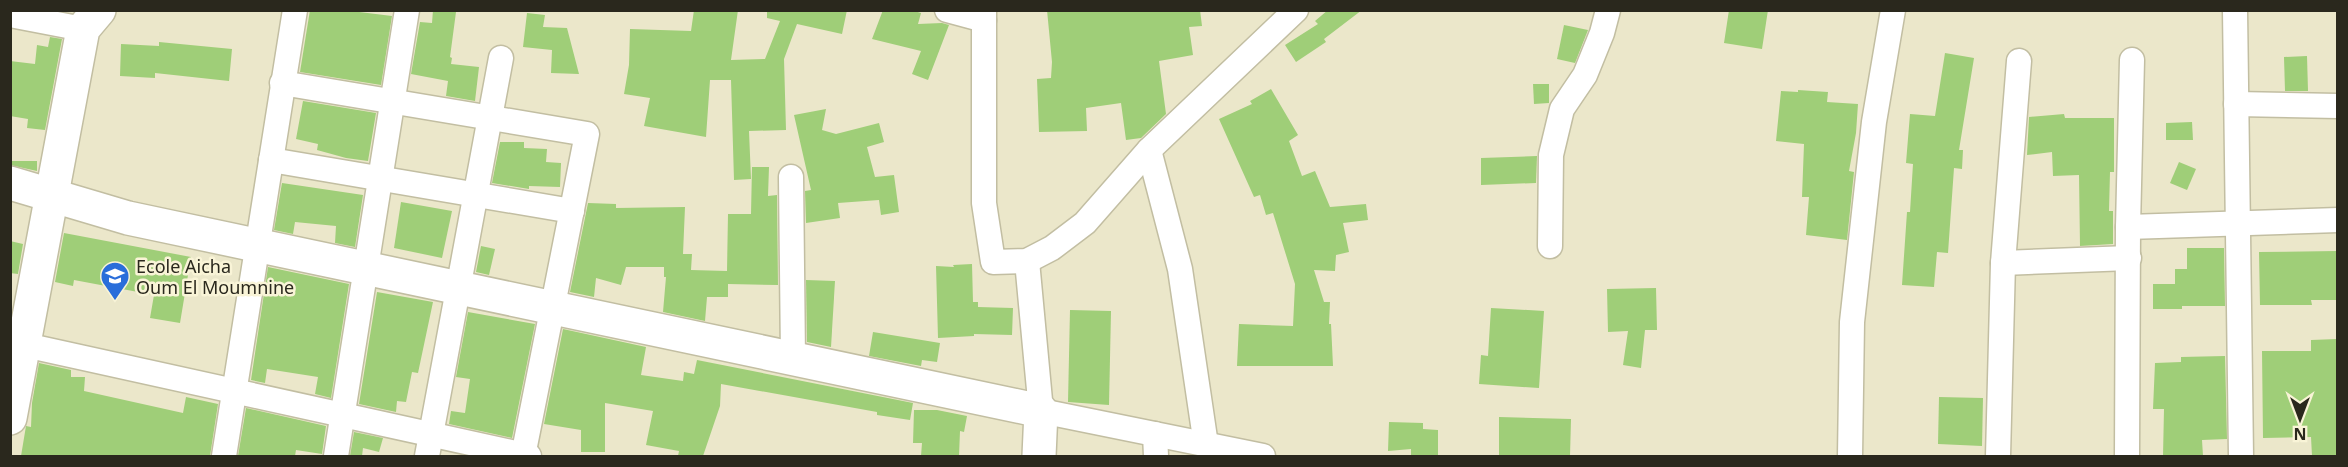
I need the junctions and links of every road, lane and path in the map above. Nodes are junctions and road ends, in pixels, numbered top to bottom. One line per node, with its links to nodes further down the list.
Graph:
1 (295, 10): 14 (street)
2 (407, 10): 15 (street)
3 (947, 10): 9 (street)
4 (1296, 10): 19 (street)
5 (1608, 10): 31 (street)
6 (1893, 10): 52 (street)
7 (2235, 10): 16 (street)
8 (10, 15): 10 (street)
9 (984, 15): 33 (street)
10 (91, 20): 25 (street)
11 (501, 58): 18 (street)
12 (2132, 60): 29 (street)
13 (2019, 61): 34 (street)
14 (282, 83): 15 (street); 20 (street)
15 (392, 102): 18 (street); 22 (street)
16 (2236, 104): 17 (street); 28 (street)
17 (2337, 106)
18 (490, 118): 24 (street); 26 (street)
19 (1149, 150): 33 (street); 45 (street)
20 (271, 160): 22 (street); 30 (street)
21 (791, 177): 39 (street)
22 (380, 178): 24 (street); 35 (street)
23 (10, 183): 25 (street)
24 (476, 195): 26 (street); 36 (street)
25 (53, 196): 30 (street); 38 (street)
26 (572, 211): 37 (street)
27 (2337, 220): 28 (street)
28 (2238, 223): 29 (street); 55 (street)
29 (2128, 227): 32 (street)
30 (257, 245): 35 (street); 40 (street)
31 (1550, 246)
32 (2129, 258): 34 (street); 54 (street)
33 (1027, 261): 41 (street)
34 (2003, 263): 53 (street)
35 (366, 268): 36 (street); 43 (street)
36 (458, 288): 37 (street); 46 (street)
37 (552, 308): 39 (street); 49 (street)
38 (25, 345): 40 (street); 42 (street)
39 (793, 358): 41 (street)
40 (235, 392): 43 (street); 47 (street)
41 (1041, 411): 44 (street); 50 (street)
42 (11, 413)
43 (342, 415): 46 (street); 48 (street)
44 (1156, 445): 45 (street)
45 (1206, 445): 51 (street)
46 (429, 446): 49 (street)
47 (224, 456)
48 (336, 456)
49 (525, 456)
50 (1039, 456)
51 (1263, 456)
52 (1850, 456)
53 (1998, 456)
54 (2127, 456)
55 (2241, 456)

